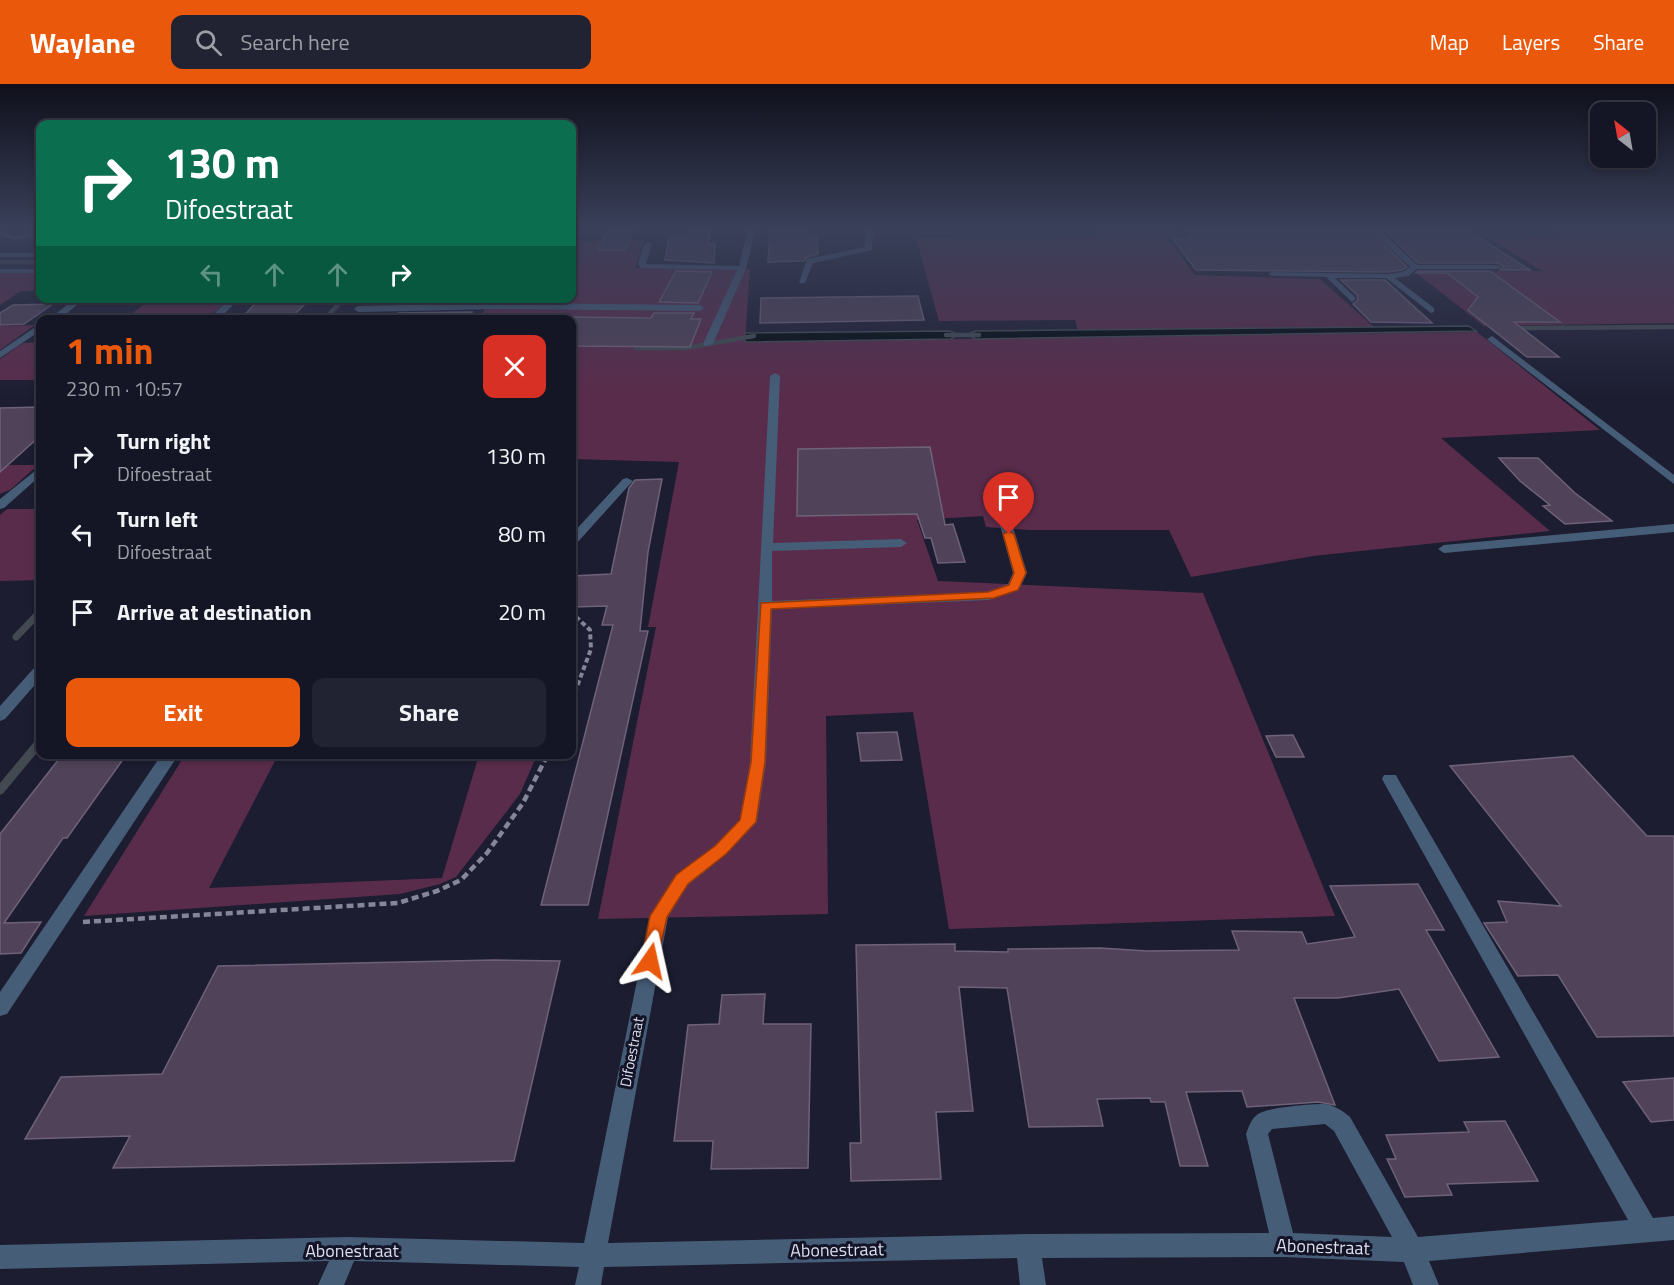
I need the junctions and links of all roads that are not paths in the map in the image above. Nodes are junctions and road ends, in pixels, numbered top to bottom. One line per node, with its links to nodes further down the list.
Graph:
1 (734, 285): 14 (street)
2 (1338, 285): 4 (street)
3 (1399, 285): 9 (street)
4 (1352, 299)
5 (75, 303): 10 (street)
6 (231, 303): 11 (street)
7 (363, 303): 8 (street)
8 (700, 308)
9 (1431, 310)
10 (59, 315)
11 (217, 315)
12 (36, 330): 15 (street)
13 (1492, 339): 19 (street)
14 (708, 345)
15 (0, 355)
16 (775, 376): 25 (street, Difoestraat)
17 (36, 473): 20 (street)
18 (627, 481): 23 (street)
19 (1674, 481)
20 (2, 502)
21 (1003, 514): 27 (street)
22 (1674, 528): 26 (street)
23 (576, 537)
24 (901, 543): 25 (street)
25 (766, 547): 27 (street, Difoestraat)
26 (1444, 549)
27 (765, 605): 39 (street, Difoestraat)
28 (36, 675): 29 (street)
29 (0, 716)
30 (168, 759): 32 (street)
31 (1390, 779): 34 (street)
32 (0, 1008)
33 (1674, 1228): 34 (street, Abonestraat)
34 (1646, 1229): 38 (street, Abonestraat)
35 (1284, 1245): 36 (street, Abonestraat); 38 (street, Abonestraat); 38 (street)
36 (1028, 1246): 39 (street, Abonestraat); 43 (street)
37 (347, 1249): 39 (street, Abonestraat); 40 (street, Abonestraat); 41 (street)
38 (1412, 1250): 44 (street)
39 (592, 1255): 42 (street, Difoestraat)
40 (0, 1257)
41 (331, 1285)
42 (588, 1285)
43 (1033, 1285)
44 (1426, 1285)

